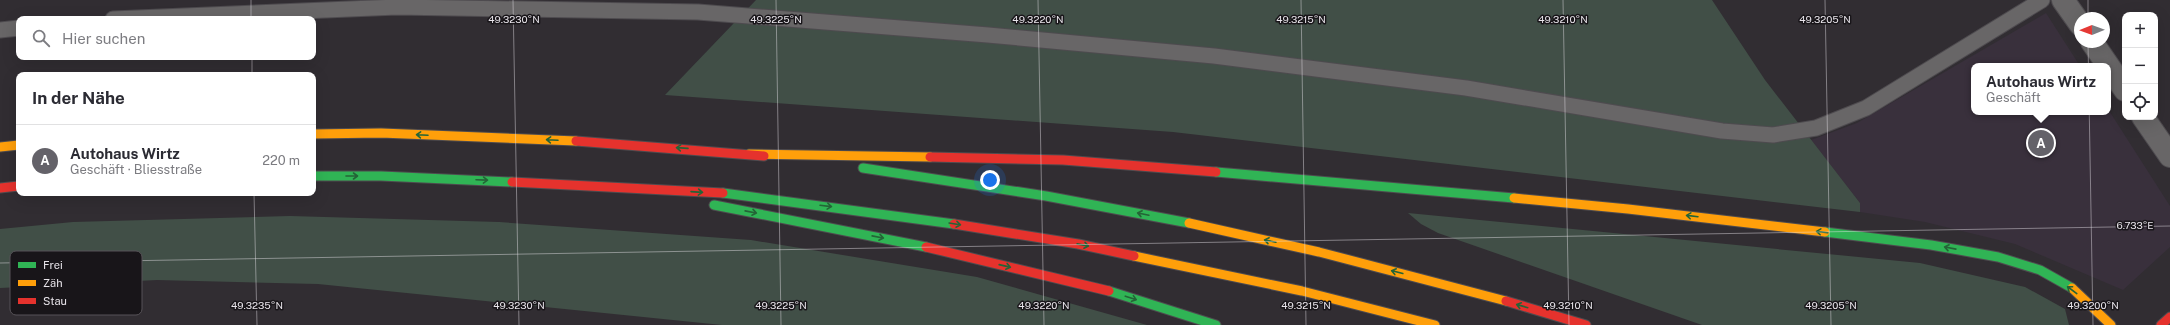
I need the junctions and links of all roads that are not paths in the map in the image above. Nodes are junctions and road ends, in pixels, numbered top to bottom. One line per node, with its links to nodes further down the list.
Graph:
1 (2042, 0): 4 (lane)
2 (2064, 0): 3 (street)
3 (2074, 15)
4 (184, 16)
5 (16, 28): 6 (lane)
6 (0, 30)
7 (2096, 48): 8 (street)
8 (2106, 63)
9 (2111, 70): 10 (street)
10 (2122, 86)
11 (2145, 120): 16 (street)
12 (316, 134): 15 (main road, one-way to 12)
13 (16, 145): 14 (main road)
14 (0, 147)
15 (749, 154): 17 (main road); 27 (main road, one-way to 15)
16 (2170, 156)
17 (840, 165)
18 (855, 167): 26 (main road, one-way to 18)
19 (316, 176): 21 (main road, one-way to 21)
20 (16, 186): 22 (main road)
21 (616, 186): 24 (main road, one-way to 24); 25 (main road, one-way to 25)
22 (0, 188)
23 (2170, 317): 28 (main road)
24 (1216, 325)
25 (1435, 325)
26 (1586, 325)
27 (2111, 325)
28 (2161, 325)

